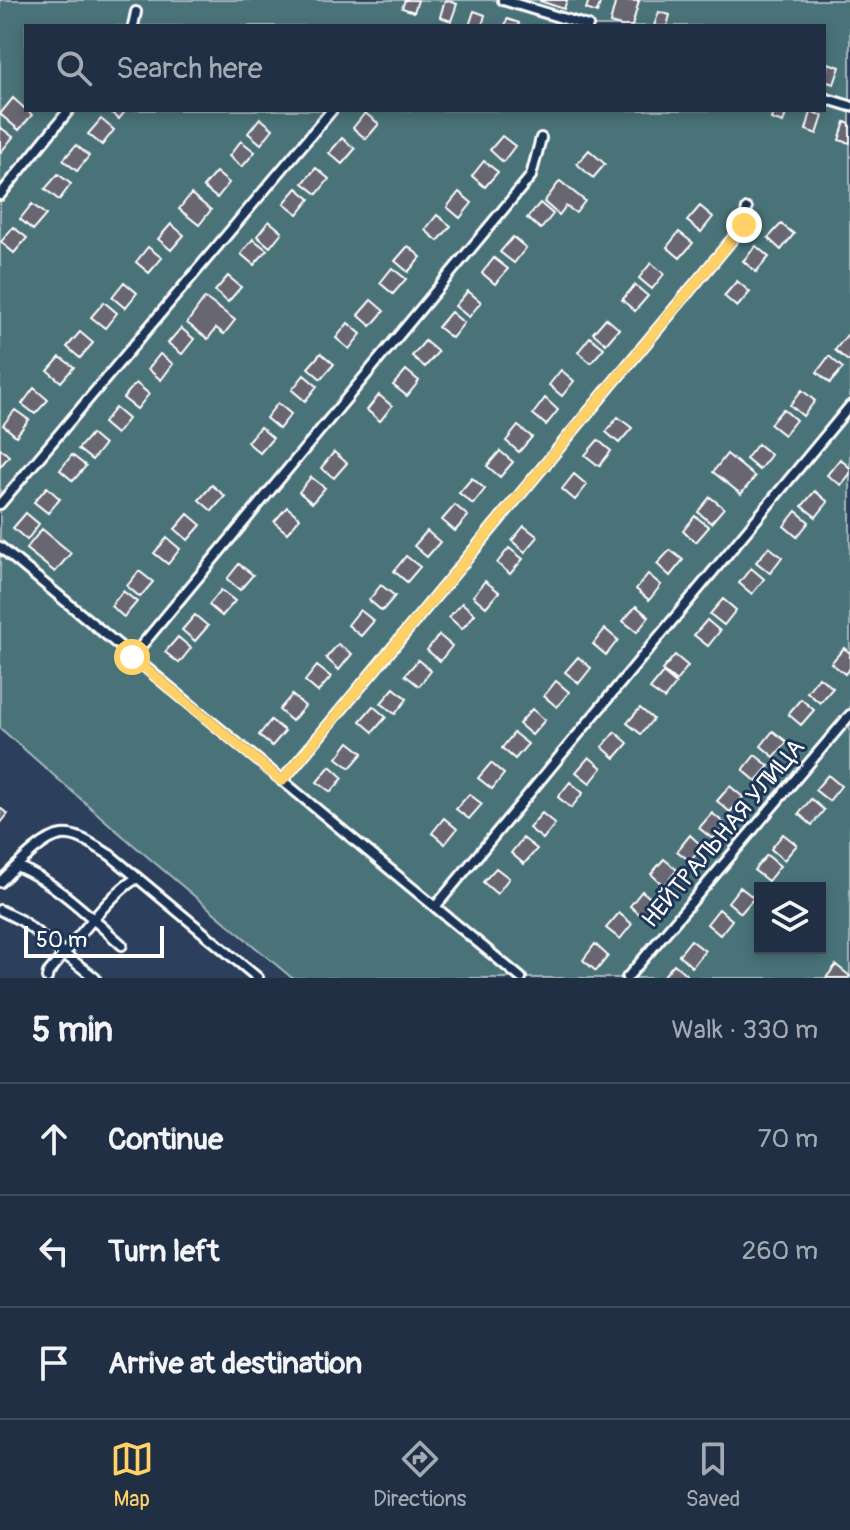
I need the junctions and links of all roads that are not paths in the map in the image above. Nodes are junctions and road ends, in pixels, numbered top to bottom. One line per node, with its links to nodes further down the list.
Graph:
1 (503, 0): 4 (lane)
2 (136, 12): 3 (lane)
3 (133, 24)
4 (581, 24)
5 (826, 99): 6 (lane)
6 (850, 106)
7 (67, 112): 10 (lane)
8 (330, 112): 13 (lane)
9 (541, 138): 15 (lane)
10 (0, 195)
11 (747, 209): 17 (lane)
12 (850, 406): 21 (lane)
13 (0, 504)
14 (0, 547): 15 (lane)
15 (132, 657): 17 (lane)
16 (850, 715): 30 (lane, НЕЙТРАЛЬНАЯ УЛИЦА)
17 (282, 781): 21 (lane)
18 (17, 866): 19 (lane); 20 (lane); 23 (lane)
19 (138, 878): 23 (lane); 28 (lane)
20 (0, 882)
21 (435, 907): 29 (lane)
22 (0, 910): 25 (lane)
23 (94, 920): 24 (lane); 25 (lane)
24 (122, 945)
25 (65, 954): 26 (lane); 27 (lane)
26 (47, 978)
27 (95, 978)
28 (258, 978)
29 (521, 978)
30 (627, 978)

